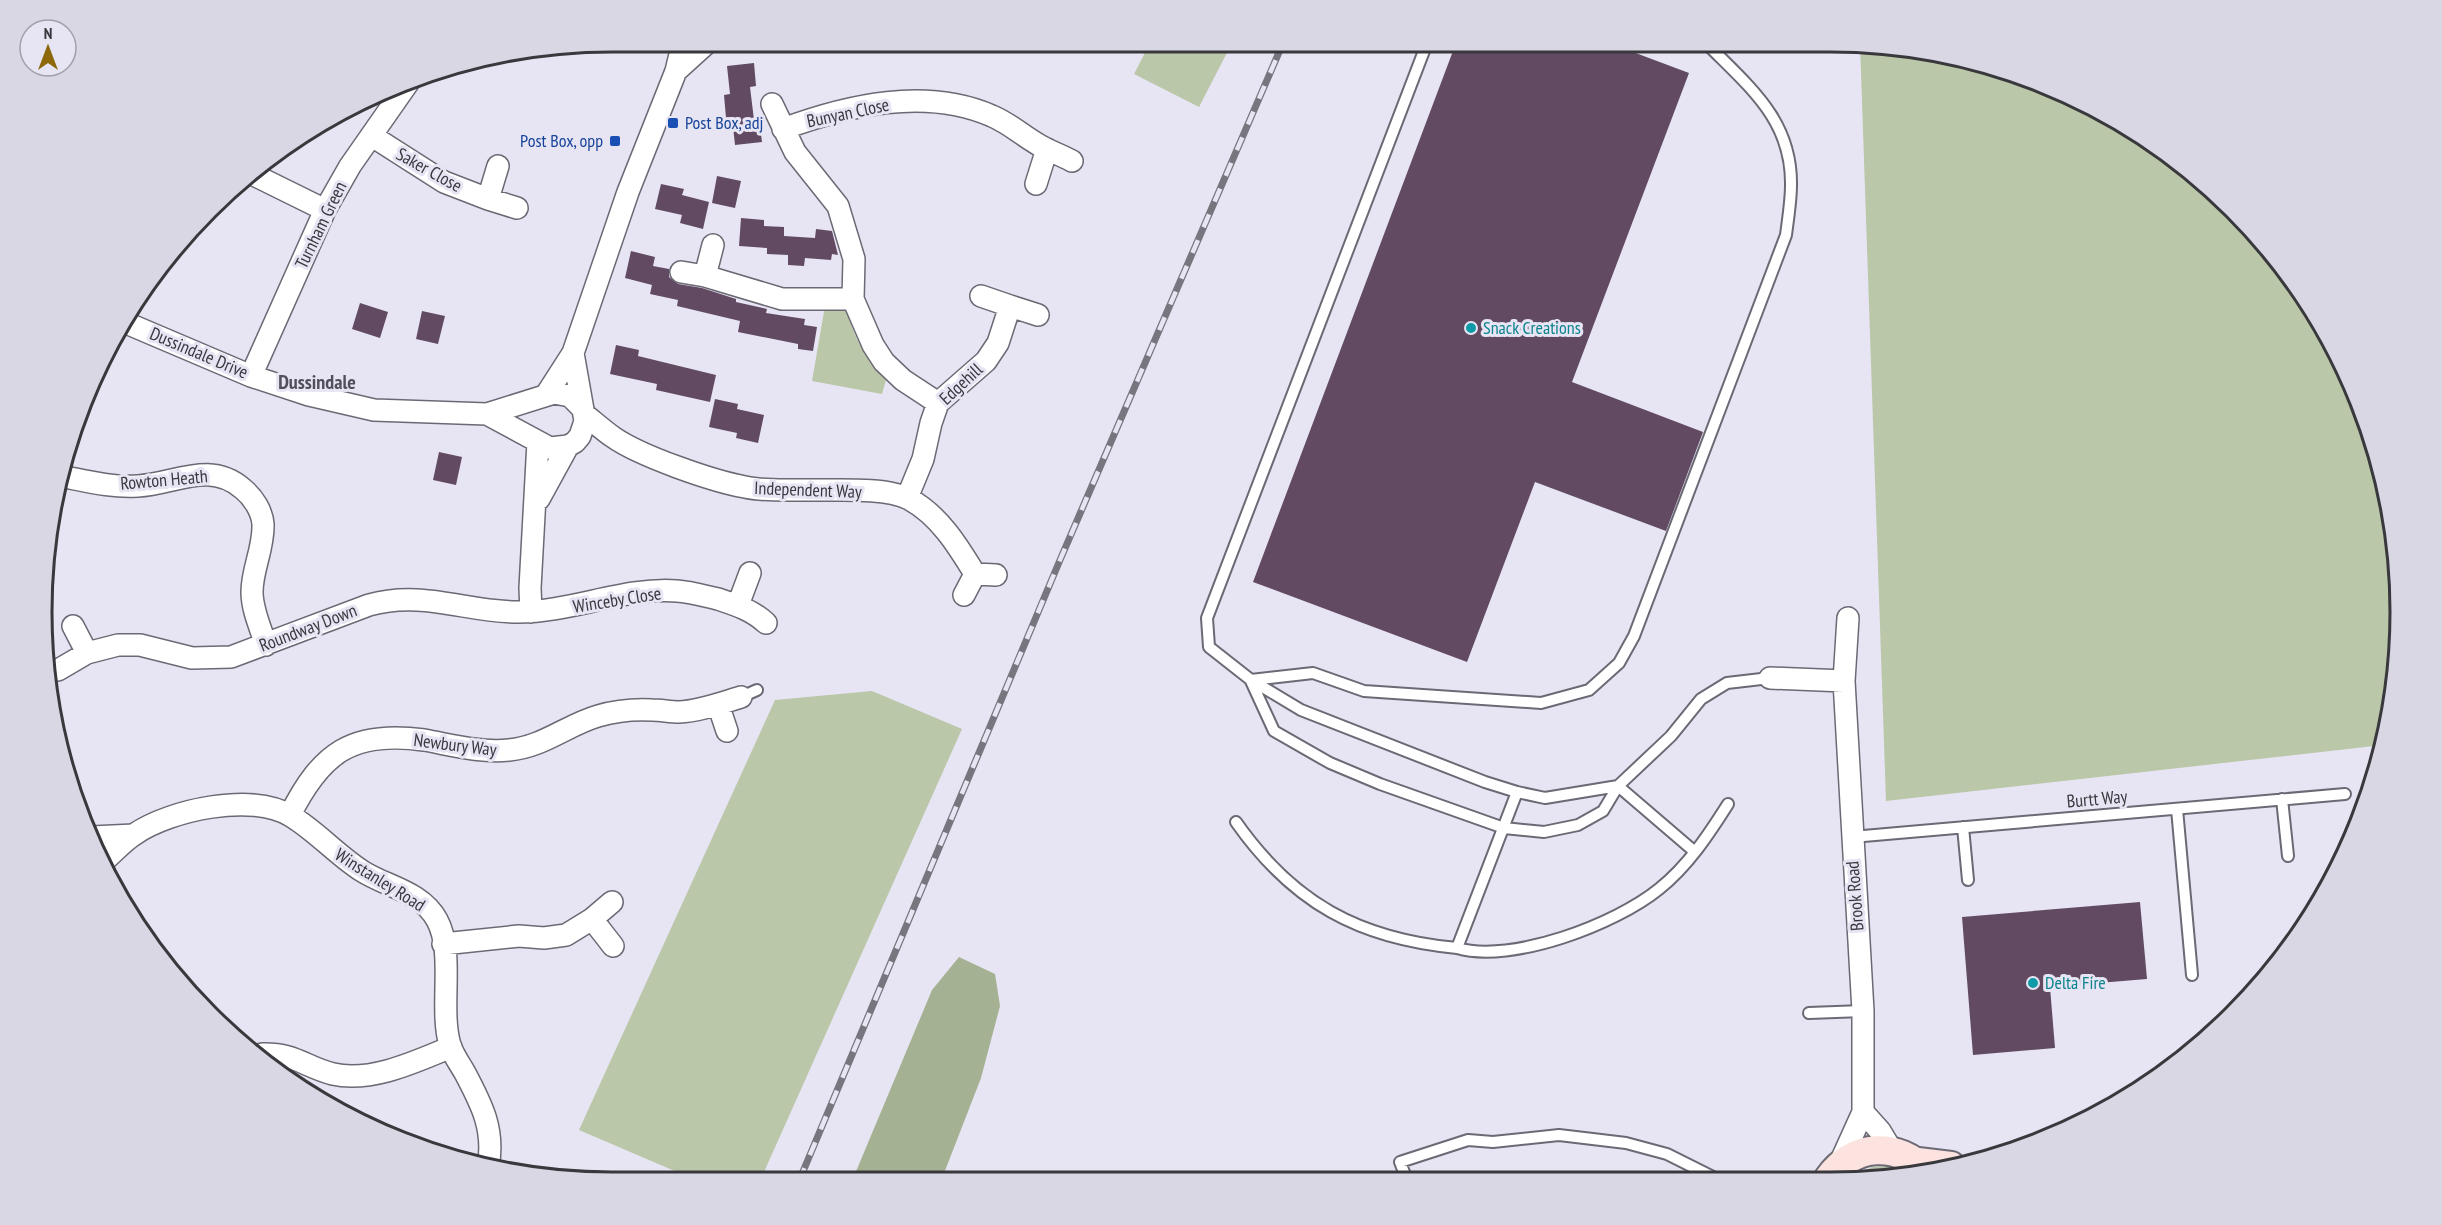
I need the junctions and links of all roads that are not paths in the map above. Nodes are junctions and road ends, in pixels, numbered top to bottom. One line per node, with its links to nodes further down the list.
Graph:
1 (681, 52): 5 (street)
2 (697, 52): 5 (street)
3 (1424, 52): 51 (lane)
4 (1715, 52): 51 (lane)
5 (676, 71): 26 (street)
6 (400, 94): 9 (street, Turnham Green)
7 (772, 104): 8 (street, Bunyan Close)
8 (783, 129): 10 (street, Bunyan Close); 22 (street, Bunyan Close)
9 (372, 136): 15 (street, Saker Close); 17 (street, Turnham Green)
10 (1047, 149): 11 (street, Bunyan Close); 14 (street)
11 (1072, 161)
12 (498, 166): 15 (street)
13 (260, 178): 17 (street)
14 (1036, 184)
15 (488, 200): 16 (street, Saker Close)
16 (517, 208)
17 (325, 210): 27 (street, Turnham Green)
18 (713, 245): 20 (street)
19 (681, 272): 20 (street)
20 (705, 276): 22 (street)
21 (981, 296): 23 (street)
22 (853, 299): 29 (street, Bunyan Close)
23 (1010, 306): 24 (street); 29 (street, Edgehill)
24 (1038, 315)
25 (132, 325): 27 (street, Dussindale Drive)
26 (573, 353): 28 (street); 30 (street)
27 (251, 376): 31 (street, Dussindale Drive)
28 (542, 396): 30 (street, Dussindale Drive); 31 (street, Dussindale Drive); 33 (street)
29 (938, 403): 36 (street, Edgehill)
30 (583, 410): 32 (street, Independent Way); 34 (street)
31 (488, 414): 33 (street, Dussindale Drive)
32 (614, 438): 34 (street); 36 (street, Independent Way)
33 (536, 440): 34 (street, Dussindale Drive); 37 (street)
34 (572, 444): 37 (street)
35 (69, 478): 47 (street, Rowton Heath)
36 (907, 498): 39 (street, Independent Way)
37 (536, 506): 43 (street)
38 (750, 573): 42 (street)
39 (975, 574): 40 (street); 41 (street)
40 (996, 575)
41 (964, 595)
42 (738, 605): 43 (street, Winceby Close); 45 (street, Winceby Close)
43 (531, 612): 47 (street, Roundway Down)
44 (1848, 618): 52 (street, Brook Road)
45 (766, 623)
46 (73, 626): 48 (street)
47 (266, 645): 48 (street, Roundway Down)
48 (87, 653): 49 (street, Roundway Down)
49 (58, 670)
50 (1770, 678): 52 (street); 56 (lane)
51 (1251, 680): 57 (lane); 65 (lane)
52 (1844, 681): 68 (street, Brook Road)
53 (749, 693): 54 (street, Newbury Way)
54 (718, 704): 55 (street); 62 (street, Newbury Way)
55 (726, 731)
56 (1618, 786): 57 (lane); 65 (lane); 69 (lane)
57 (1517, 792): 65 (lane)
58 (2346, 794): 59 (lane, Burtt Way)
59 (2282, 799): 61 (lane, Burtt Way); 70 (lane)
60 (1728, 804): 69 (lane)
61 (2177, 809): 64 (lane, Burtt Way); 78 (lane)
62 (290, 815): 66 (street, Winstanley Road); 75 (street, Winstanley Road)
63 (1236, 822): 77 (lane)
64 (1963, 827): 68 (lane, Burtt Way); 72 (lane)
65 (1504, 828): 77 (lane)
66 (134, 835): 67 (street, Winstanley Road); 71 (street, Winstanley Road)
67 (99, 837)
68 (1852, 837): 79 (street, Brook Road)
69 (1695, 852): 77 (lane)
70 (2288, 856)
71 (109, 857)
72 (1968, 880)
73 (612, 902): 74 (street)
74 (592, 919): 75 (street); 76 (street)
75 (443, 944): 81 (street, Winstanley Road)
76 (613, 946)
77 (1457, 948)
78 (2192, 975)
79 (1863, 1011): 80 (lane); 83 (street, Brook Road)
80 (1809, 1014)
81 (451, 1047): 82 (street); 85 (street, Winstanley Road)
82 (268, 1054)
83 (1863, 1112): 84 (street); 89 (street, Brook Road)
84 (1892, 1150): 86 (street); 89 (street)
85 (490, 1159)
86 (1919, 1165)
87 (1404, 1172): 88 (lane)
88 (1702, 1172)
89 (1834, 1172)

